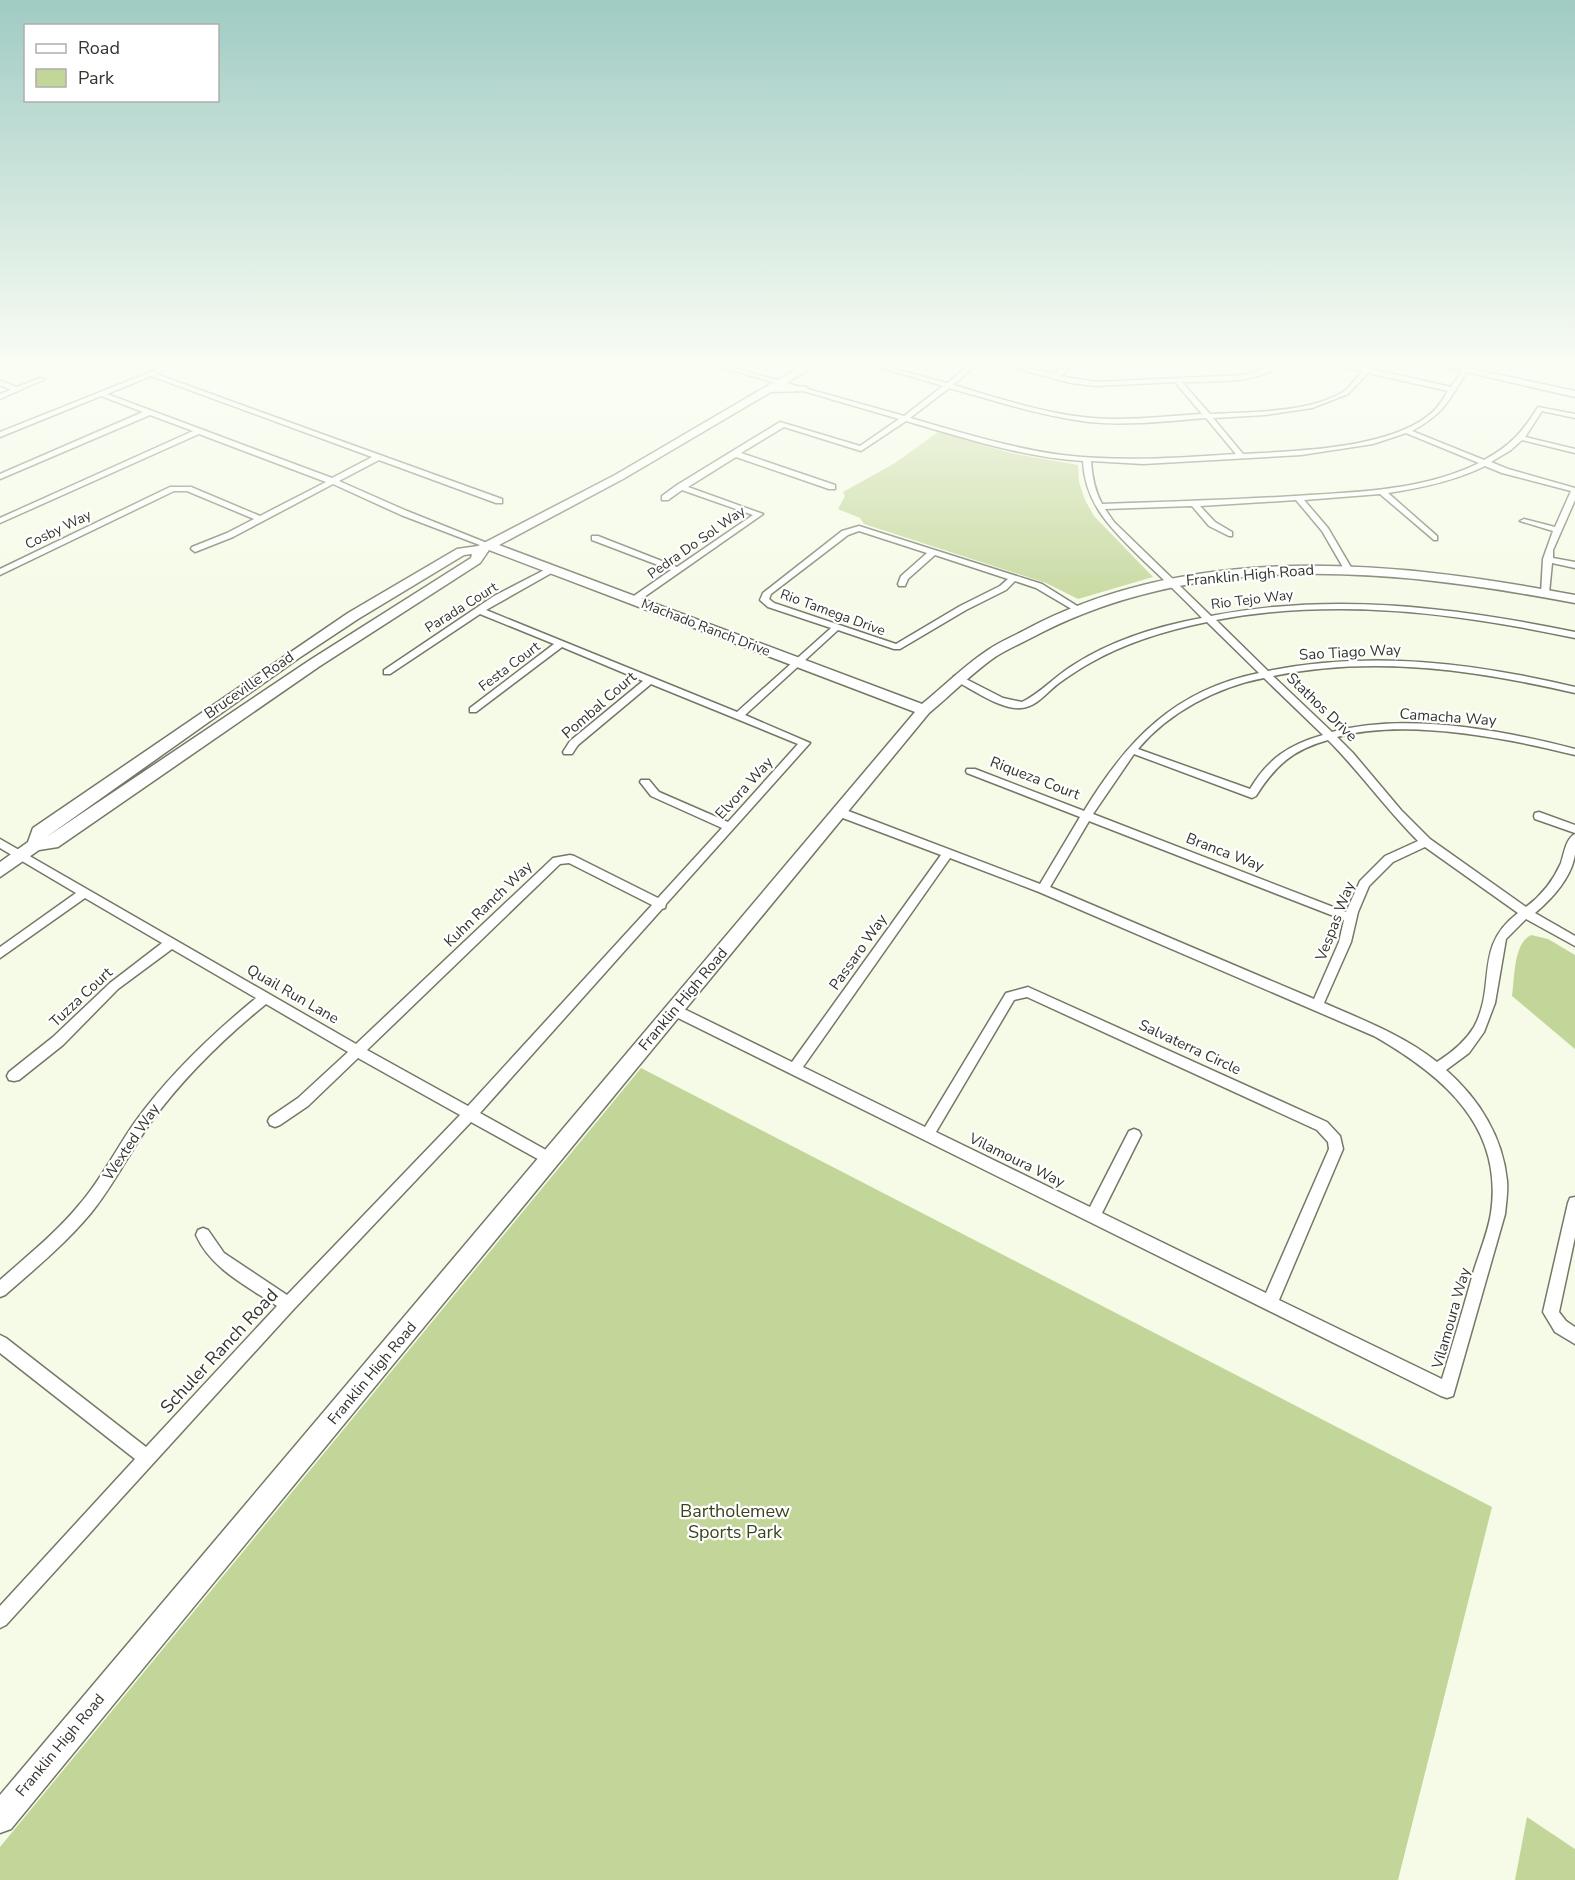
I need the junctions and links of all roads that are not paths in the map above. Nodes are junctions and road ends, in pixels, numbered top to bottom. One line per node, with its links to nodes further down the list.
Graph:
1 (56, 453): 16 (street)
2 (151, 453): 28 (street)
3 (256, 453): 17 (street)
4 (365, 453): 13 (street)
5 (662, 453): 34 (street, Bruceville Road)
6 (1043, 453): 14 (street)
7 (1238, 453): 12 (street)
8 (1294, 453): 12 (street)
9 (1457, 453): 15 (street)
10 (1500, 453): 15 (street)
11 (736, 454): 18 (street); 19 (street)
12 (1242, 457): 14 (street)
13 (379, 458): 17 (street); 24 (street)
14 (1087, 460): 26 (street, Stathos Drive)
15 (1484, 464): 20 (street); 21 (street)
16 (0, 477)
17 (333, 482): 27 (street); 34 (street)
18 (680, 487): 22 (street); 41 (street, Pedra Do Sol Way)
19 (832, 487)
20 (1575, 490): 30 (street)
21 (1382, 491): 23 (street); 33 (street)
22 (665, 498)
23 (1298, 498): 25 (street); 40 (street)
24 (499, 501)
25 (1195, 505): 26 (street); 31 (street)
26 (1099, 507): 44 (street, Stathos Drive)
27 (261, 519): 35 (street); 42 (street, Cosby Way)
28 (0, 521)
29 (1524, 521): 30 (street)
30 (1557, 530): 37 (street)
31 (1229, 534)
32 (595, 538): 41 (street)
33 (1434, 538)
34 (484, 547): 39 (street, Machado Ranch Drive); 79 (street, Bruceville Road)
35 (195, 549)
36 (933, 552): 43 (street, Rio Tamega Drive); 45 (street); 52 (street, Rio Tamega Drive)
37 (1547, 559): 38 (street); 46 (street)
38 (1575, 565)
39 (552, 569): 48 (street, Machado Ranch Drive); 50 (street, Parada Court)
40 (1348, 569): 44 (street, Franklin High Road); 46 (street, Franklin High Road)
41 (678, 570): 48 (street, Pedra Do Sol Way)
42 (0, 572)
43 (1014, 578): 49 (street, Rio Tamega Drive); 52 (street, Rio Tamega Drive)
44 (1171, 583): 49 (street, Franklin High Road); 51 (street, Stathos Drive)
45 (902, 584)
46 (1545, 593): 47 (street, Franklin High Road)
47 (1575, 599)
48 (634, 600): 55 (street, Machado Ranch Drive)
49 (1078, 609): 58 (street, Franklin High Road)
50 (479, 610): 54 (street, Elvora Way); 56 (street, Parada Court)
51 (1208, 618): 53 (street, Rio Tejo Way); 57 (street, Stathos Drive); 58 (street, Rio Tejo Way)
52 (837, 627): 55 (street)
53 (1575, 634)
54 (561, 643): 59 (street, Elvora Way); 61 (street, Festa Court)
55 (797, 662): 62 (street, Machado Ranch Drive); 63 (street)
56 (387, 672)
57 (1266, 674): 60 (street, Sao Tiago Way); 64 (street, Stathos Drive); 65 (street, Sao Tiago Way)
58 (957, 678): 62 (street, Franklin High Road)
59 (650, 680): 63 (street, Elvora Way); 66 (street, Pombal Court)
60 (1575, 690)
61 (474, 710)
62 (924, 710): 70 (street, Franklin High Road)
63 (738, 716): 73 (street, Elvora Way)
64 (1331, 737): 65 (street, Camacha Way); 67 (street, Camacha Way); 76 (street, Stathos Drive)
65 (1132, 750): 71 (street, Sao Tiago Way)
66 (568, 752)
67 (1575, 752)
68 (971, 771): 71 (street, Riqueza Court)
69 (645, 782): 73 (street)
70 (838, 812): 78 (street, Vilamoura Way); 91 (street, Franklin High Road)
71 (1089, 814): 81 (street, Sao Tiago Way); 85 (street, Branca Way)
72 (1539, 816): 74 (street)
73 (730, 827): 83 (street, Elvora Way)
74 (1575, 829)
75 (1575, 838): 84 (street)
76 (1426, 842): 84 (street, Stathos Drive); 85 (street, Vespas Way)
77 (0, 843): 79 (street, Quail Run Lane)
78 (947, 854): 81 (street, Vilamoura Way); 93 (street, Passaro Way)
79 (21, 856): 80 (street, Bruceville Road); 82 (street, Quail Run Lane)
80 (0, 870)
81 (1043, 889): 90 (street, Vilamoura Way)
82 (84, 893): 87 (street, Quail Run Lane); 88 (street)
83 (661, 905): 92 (street, Kuhn Ranch Way); 96 (street, Elvora Way)
84 (1526, 913): 86 (street, Stathos Drive); 94 (street)
85 (1351, 918): 90 (street, Vespas Way)
86 (1575, 942)
87 (171, 943): 89 (street, Quail Run Lane); 95 (street, Tuzza Court)
88 (0, 953)
89 (266, 998): 92 (street, Quail Run Lane); 104 (street, Wexted Way)
90 (1317, 1005): 94 (street, Vilamoura Way)
91 (674, 1010): 93 (street, Vilamoura Way); 100 (street, Franklin High Road)
92 (358, 1050): 96 (street, Quail Run Lane); 97 (street, Kuhn Ranch Way)
93 (795, 1068): 98 (street, Vilamoura Way)
94 (1437, 1069): 105 (street, Vilamoura Way)
95 (14, 1076)
96 (470, 1114): 100 (street, Quail Run Lane); 106 (street, Schuler Ranch Road)
97 (274, 1121)
98 (928, 1134): 102 (street, Vilamoura Way); 105 (street, Salvaterra Circle)
99 (1134, 1135): 102 (street)
100 (550, 1160): 111 (street, Franklin High Road)
101 (1575, 1203): 107 (street)
102 (1093, 1216): 105 (street, Vilamoura Way)
103 (203, 1235): 106 (street)
104 (0, 1290)
105 (1270, 1303)
106 (288, 1305): 109 (street, Schuler Ranch Road)
107 (1575, 1336)
108 (0, 1343): 109 (street)
109 (147, 1458): 110 (street, Schuler Ranch Road)
110 (0, 1619)
111 (0, 1818)

